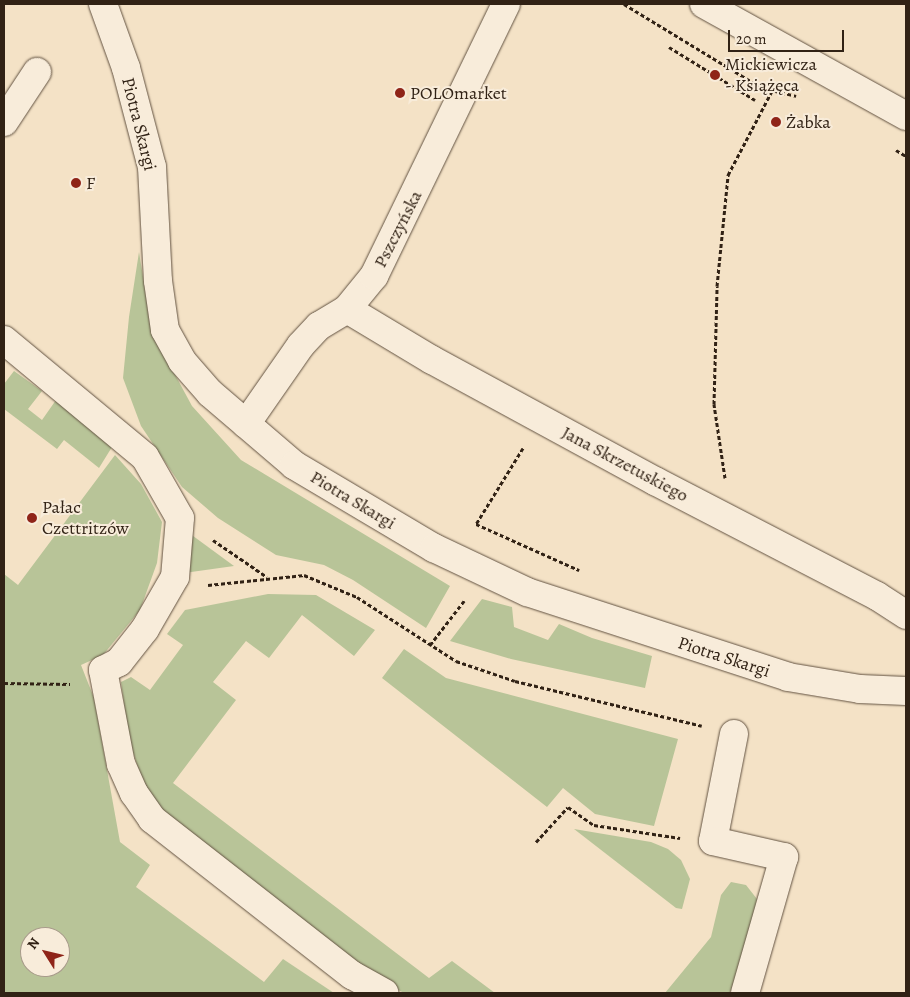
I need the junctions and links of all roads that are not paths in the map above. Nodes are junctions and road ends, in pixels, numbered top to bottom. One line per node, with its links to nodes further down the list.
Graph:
1 (103, 4): 9 (street, Piotra Skargi)
2 (506, 4): 7 (street, Pszczyńska)
3 (704, 4): 5 (street)
4 (37, 72): 6 (street)
5 (906, 116)
6 (4, 122)
7 (347, 309): 9 (street, Pszczyńska); 10 (street, Jana Skrzetuskiego)
8 (4, 340): 13 (street)
9 (246, 424): 11 (street, Piotra Skargi)
10 (906, 615)
11 (906, 691)
12 (734, 734): 14 (street)
13 (384, 993)
14 (745, 993)

